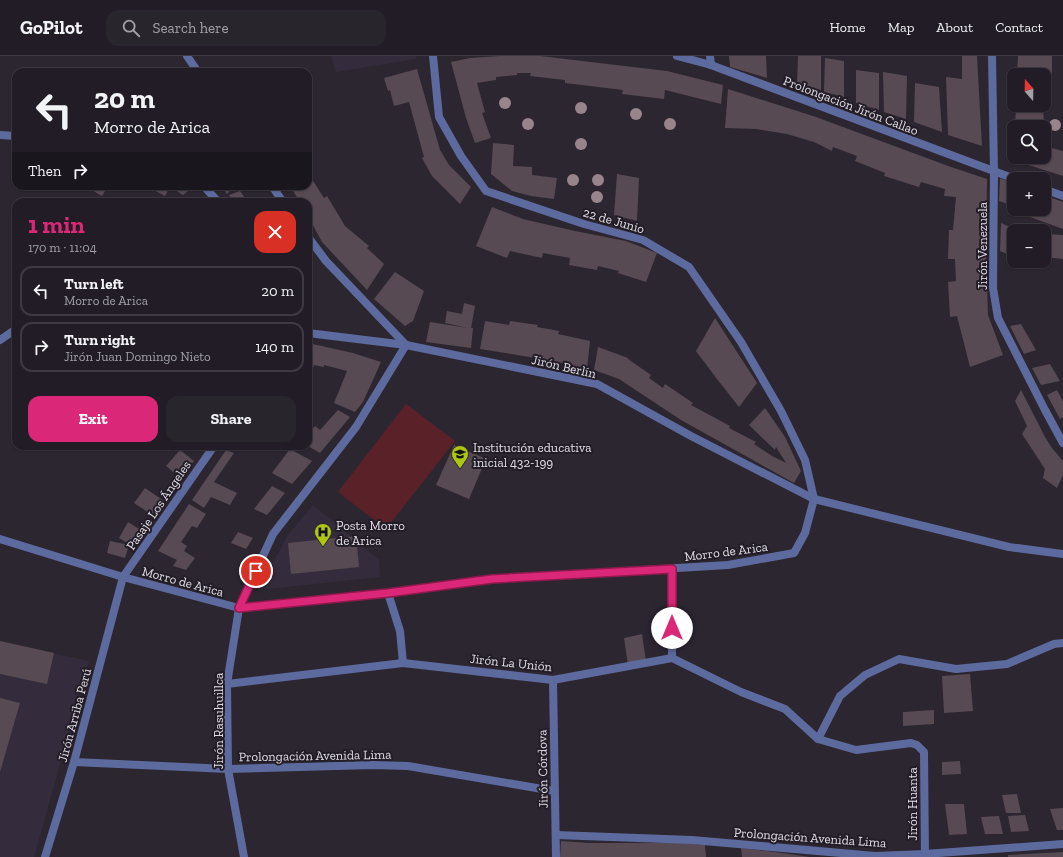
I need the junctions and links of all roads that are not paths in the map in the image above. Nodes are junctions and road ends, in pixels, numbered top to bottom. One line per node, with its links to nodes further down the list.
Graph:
1 (187, 56): 7 (street)
2 (433, 56): 23 (street, 22 de Junio)
3 (677, 56): 6 (street, Prolongación Jirón Callao)
4 (710, 56): 6 (street)
5 (992, 56): 10 (street, Jirón Venezuela)
6 (711, 65): 10 (street, Prolongación Jirón Callao)
7 (195, 68)
8 (0, 136): 9 (street)
9 (12, 136)
10 (994, 172): 11 (street, Prolongación Jirón Callao); 21 (street, Jirón Venezuela)
11 (1007, 176)
12 (208, 190): 15 (street)
13 (1051, 192): 14 (street)
14 (1063, 196)
15 (214, 198)
16 (312, 242): 20 (street)
17 (12, 332): 19 (street)
18 (312, 333): 20 (street, Jirón Berlín)
19 (0, 340)
20 (406, 345): 23 (street, Jirón Berlín); 29 (street, Jirón Rasuhuillca)
21 (1063, 443)
22 (211, 450): 27 (street, Pasaje Los Ángeles)
23 (814, 499): 25 (street); 26 (street, Morro de Arica)
24 (0, 539): 27 (street, Morro de Arica)
25 (1063, 554)
26 (672, 569): 28 (street, Morro de Arica); 31 (street)
27 (123, 577): 29 (street, Morro de Arica); 36 (street, Jirón Arriba Perú)
28 (388, 593): 29 (street, Morro de Arica); 32 (street)
29 (239, 608): 34 (street, Jirón Rasuhuillca)
30 (1063, 643): 35 (street)
31 (672, 658): 33 (street, Jirón La Unión); 35 (street)
32 (403, 663): 33 (street, Jirón La Unión); 34 (street, Jirón La Unión)
33 (552, 680): 38 (street, Jirón Córdova)
34 (227, 684): 37 (street, Jirón Rasuhuillca)
35 (818, 739): 41 (street, Jirón Huanta)
36 (74, 762): 37 (street, Prolongación Avenida Lima); 42 (street, Jirón Arriba Perú)
37 (228, 769): 38 (street, Prolongación Avenida Lima); 43 (street, Jirón Rasuhuillca)
38 (554, 791): 39 (street, Jirón Córdova)
39 (556, 835): 41 (street, Prolongación Avenida Lima); 44 (street, Jirón Córdova)
40 (1063, 844): 41 (street, Prolongación Avenida Lima)
41 (925, 856)
42 (45, 857)
43 (244, 857)
44 (556, 857)

